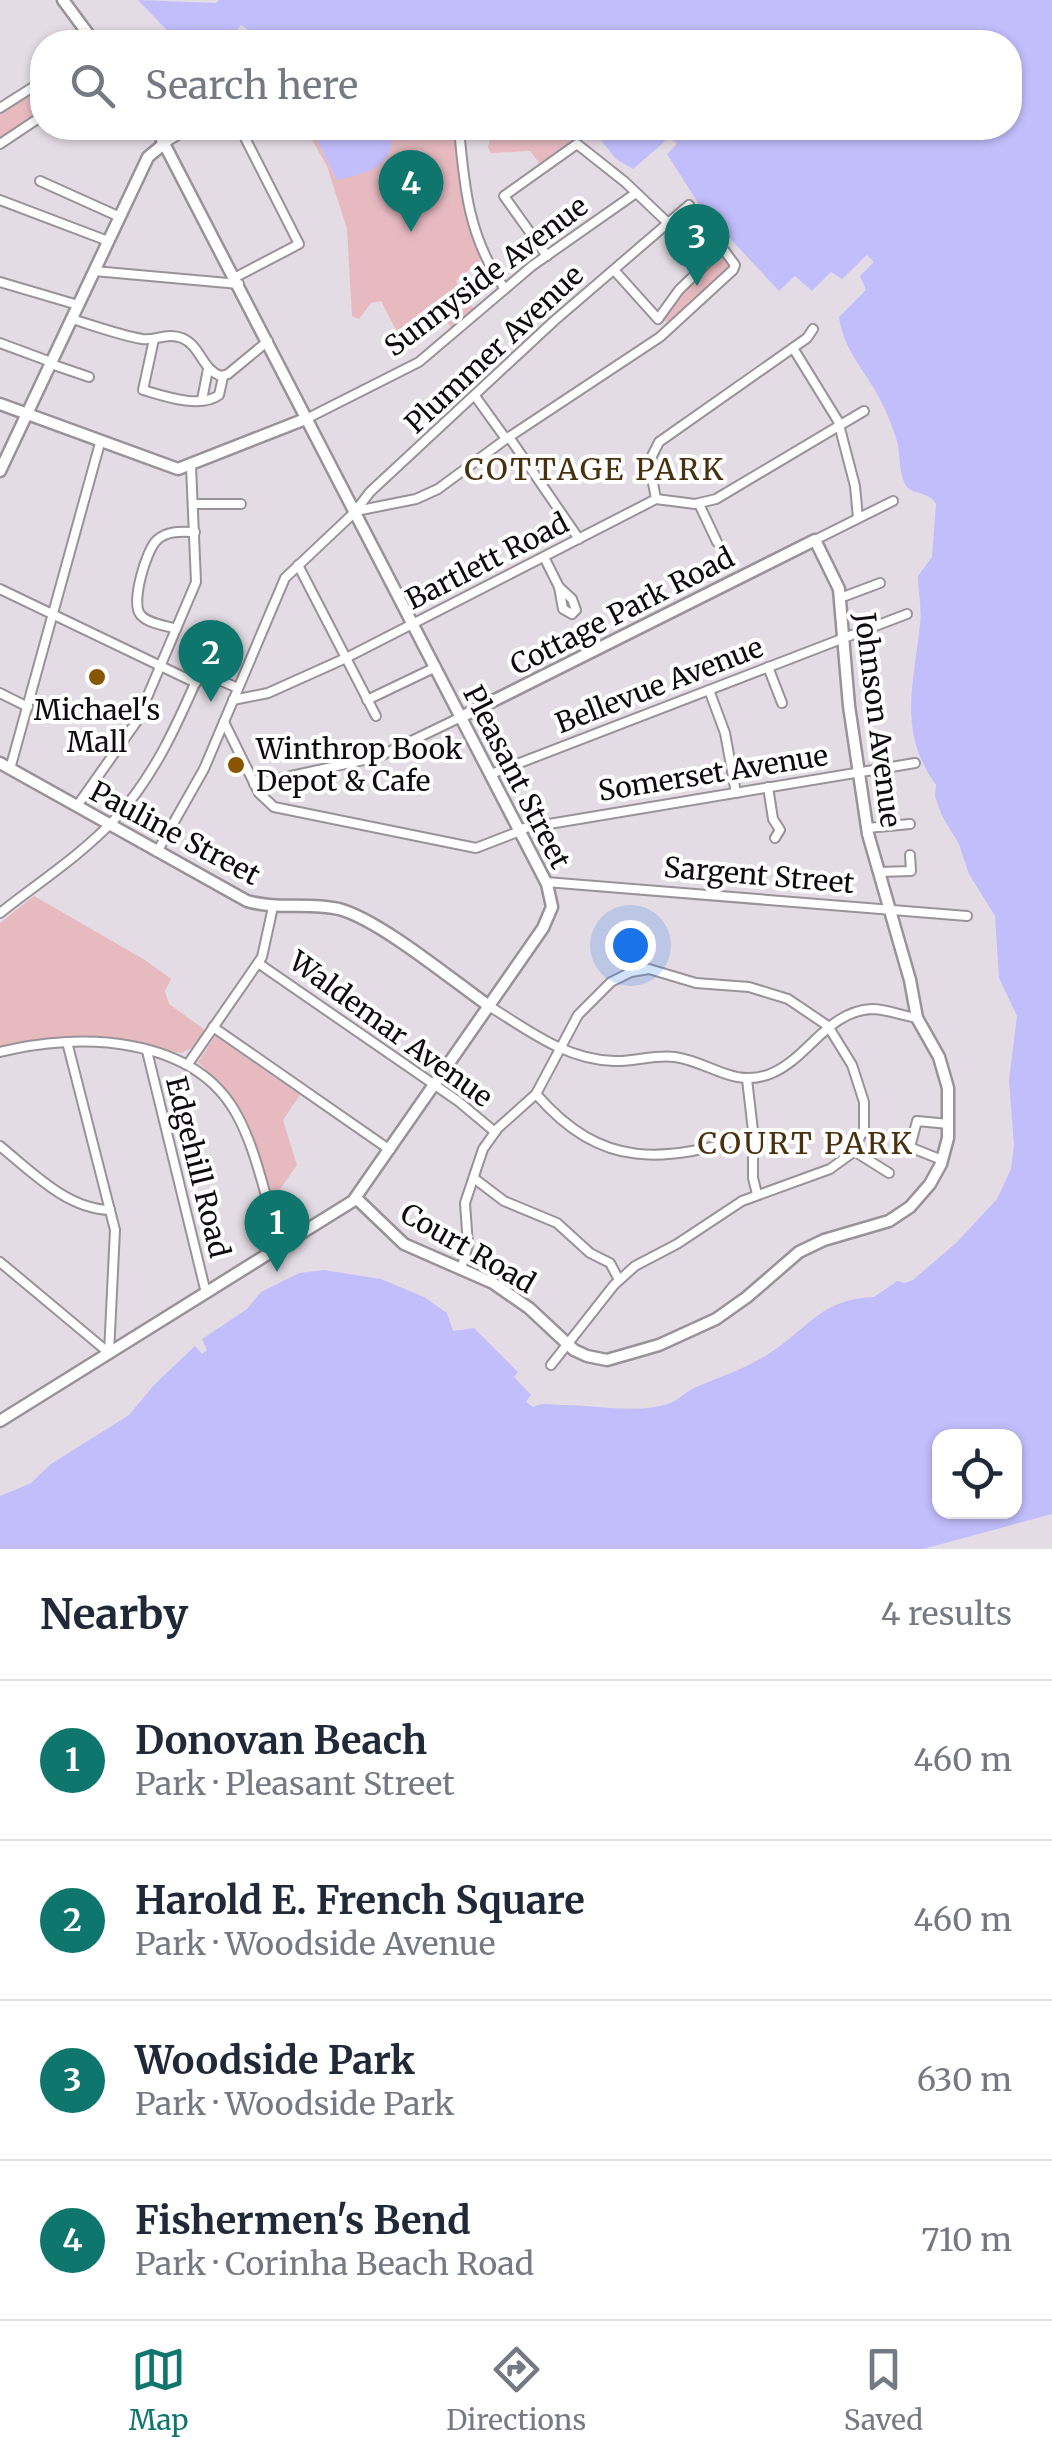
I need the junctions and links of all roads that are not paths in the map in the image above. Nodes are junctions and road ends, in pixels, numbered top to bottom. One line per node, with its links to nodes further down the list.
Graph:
1 (63, 0): 2 (main road)
2 (85, 30)
3 (30, 89): 4 (street)
4 (0, 108)
5 (30, 124): 10 (street)
6 (169, 140): 9 (street)
7 (246, 140): 21 (street)
8 (460, 140): 23 (street)
9 (166, 142): 15 (main road); 21 (main road, Pleasant Street)
10 (0, 144)
11 (40, 181): 15 (street)
12 (636, 192): 16 (street); 18 (street, Sunnyside Avenue); 18 (street)
13 (0, 200): 17 (street)
14 (689, 206): 16 (street, Plummer Avenue)
15 (120, 216): 17 (main road)
16 (668, 224): 19 (street, Plummer Avenue)
17 (108, 241): 20 (main road)
18 (546, 256): 23 (street, Sunnyside Avenue)
19 (614, 270): 26 (street); 37 (street, Plummer Avenue)
20 (94, 271): 21 (street); 24 (main road)
21 (237, 280): 30 (main road, Pleasant Street)
22 (0, 282): 24 (street)
23 (505, 290): 42 (street, Sunnyside Avenue)
24 (78, 305): 25 (main road)
25 (72, 319): 29 (street); 33 (main road)
26 (658, 319): 27 (street); 27 (street)
27 (668, 330): 44 (street)
28 (813, 330): 32 (street)
29 (154, 338): 34 (street); 38 (street)
30 (268, 340): 35 (street); 42 (main road, Pleasant Street)
31 (0, 343): 33 (street)
32 (793, 348): 43 (street); 48 (street)
33 (51, 363): 36 (street); 41 (main road)
34 (208, 369): 35 (street); 38 (street)
35 (223, 376): 38 (street)
36 (89, 377)
37 (474, 396): 44 (street); 53 (street, Plummer Avenue)
38 (202, 400)
39 (0, 404): 41 (main road)
40 (864, 411): 43 (street)
41 (26, 416): 45 (main road); 47 (main road)
42 (308, 418): 46 (main road); 53 (main road, Pleasant Street)
43 (840, 426): 52 (street); 54 (street)
44 (508, 438): 53 (street); 56 (street)
45 (100, 443): 46 (main road); 66 (street)
46 (192, 466): 50 (street)
47 (0, 471)
48 (656, 499): 52 (street); 56 (street, Bartlett Road)
49 (893, 501): 54 (street, Cottage Park Road)
50 (194, 504): 51 (street); 55 (street)
51 (241, 504)
52 (699, 504): 58 (street)
53 (356, 511): 60 (street, Plummer Avenue); 67 (main road, Pleasant Street)
54 (858, 518): 57 (street, Cottage Park Road)
55 (195, 532): 68 (street); 68 (street)
56 (579, 539): 59 (street, Bartlett Road)
57 (815, 540): 64 (main road, Johnson Avenue); 83 (main road, Cottage Park Road)
58 (717, 542)
59 (544, 557): 62 (street); 67 (street, Bartlett Road)
60 (298, 565): 70 (street); 75 (street, Plummer Avenue)
61 (880, 583): 64 (street)
62 (560, 588)
63 (0, 589): 66 (street)
64 (840, 598): 69 (main road, Johnson Avenue)
65 (907, 614): 69 (street, Bellevue Avenue)
66 (53, 615): 71 (street); 81 (street)
67 (414, 624): 70 (street, Bartlett Road); 72 (main road, Pleasant Street)
68 (176, 629): 71 (street)
69 (844, 638): 73 (street, Bellevue Avenue); 87 (main road, Johnson Avenue)
70 (346, 658): 78 (street, Bartlett Road); 79 (street)
71 (160, 666): 74 (street); 92 (street)
72 (436, 667): 79 (street); 83 (main road, Pleasant Street)
73 (768, 667): 76 (street, Bellevue Avenue); 80 (street)
74 (196, 683): 75 (street); 95 (street)
75 (238, 688): 78 (street, Plummer Avenue)
76 (709, 690): 88 (street, Bellevue Avenue); 91 (street)
77 (0, 694): 81 (street)
78 (233, 700): 84 (street, Plummer Avenue)
79 (367, 700): 82 (street)
80 (782, 703)
81 (28, 707): 86 (street)
82 (376, 716)
83 (461, 717): 88 (main road, Pleasant Street); 89 (street, Cottage Park Road)
84 (224, 722): 89 (street); 98 (street, Plummer Avenue)
85 (914, 763): 87 (street, Somerset Avenue)
86 (5, 766): 92 (main road, Pauline Street)
87 (859, 772): 90 (street, Somerset Avenue); 96 (main road, Johnson Avenue)
88 (491, 774): 97 (main road, Pleasant Street)
89 (254, 784): 97 (street, Somerset Avenue)
90 (768, 787): 91 (street, Somerset Avenue); 93 (street)
91 (736, 792): 97 (street, Somerset Avenue)
92 (77, 806): 95 (main road, Pauline Street)
93 (773, 819)
94 (910, 824): 96 (street)
95 (109, 825): 98 (main road, Pauline Street); 104 (street)
96 (867, 828): 100 (main road, Johnson Avenue)
97 (519, 830): 101 (main road, Pleasant Street)
98 (158, 852): 102 (main road, Pauline Street)
99 (910, 854): 100 (street)
100 (880, 872): 103 (main road, Johnson Avenue)
101 (546, 882): 103 (street, Sargent Street); 107 (main road, Pleasant Street)
102 (273, 907): 106 (street, Waldemar Avenue); 107 (main road, Pauline Street)
103 (890, 909): 105 (street, Sargent Street); 108 (main road, Court Road)
104 (0, 913)
105 (967, 916)
106 (258, 962): 110 (street); 117 (street, Waldemar Avenue)
107 (490, 1006): 112 (street); 117 (main road, Pleasant Street)
108 (917, 1018): 109 (street); 119 (main road, Court Road)
109 (828, 1026): 112 (street); 116 (street); 124 (street)
110 (213, 1028): 115 (street); 123 (street)
111 (67, 1042): 113 (street); 114 (street); 130 (street)
112 (560, 1049): 116 (street); 118 (street)
113 (148, 1051): 115 (street); 137 (street, Edgehill Road)
114 (0, 1052)
115 (188, 1064): 131 (street)
116 (747, 1079): 121 (street)
117 (434, 1086): 120 (street, Waldemar Avenue); 123 (main road, Pleasant Street)
118 (536, 1094): 120 (street); 121 (street)
119 (950, 1124): 125 (main road, Court Road); 125 (street)
120 (495, 1132): 127 (street)
121 (753, 1136): 128 (street)
122 (0, 1146): 130 (street)
123 (390, 1150): 129 (main road, Pleasant Street)
124 (854, 1151): 126 (street); 128 (street)
125 (942, 1160): 138 (main road, Court Road)
126 (890, 1173)
127 (475, 1179): 134 (street); 135 (street)
128 (757, 1194): 133 (street)
129 (356, 1198): 131 (main road, Pleasant Street); 135 (main road, Court Road)
130 (110, 1210): 139 (street)
131 (283, 1246): 137 (main road, Pleasant Street)
132 (0, 1262): 139 (street)
133 (641, 1262): 134 (street); 136 (street)
134 (610, 1263): 136 (street)
135 (461, 1269): 138 (main road, Court Road)
136 (618, 1280): 138 (street)
137 (206, 1294): 139 (main road, Pleasant Street)
138 (568, 1345): 140 (street)
139 (110, 1353): 141 (main road, Pleasant Street)
140 (552, 1365)
141 (0, 1421)

